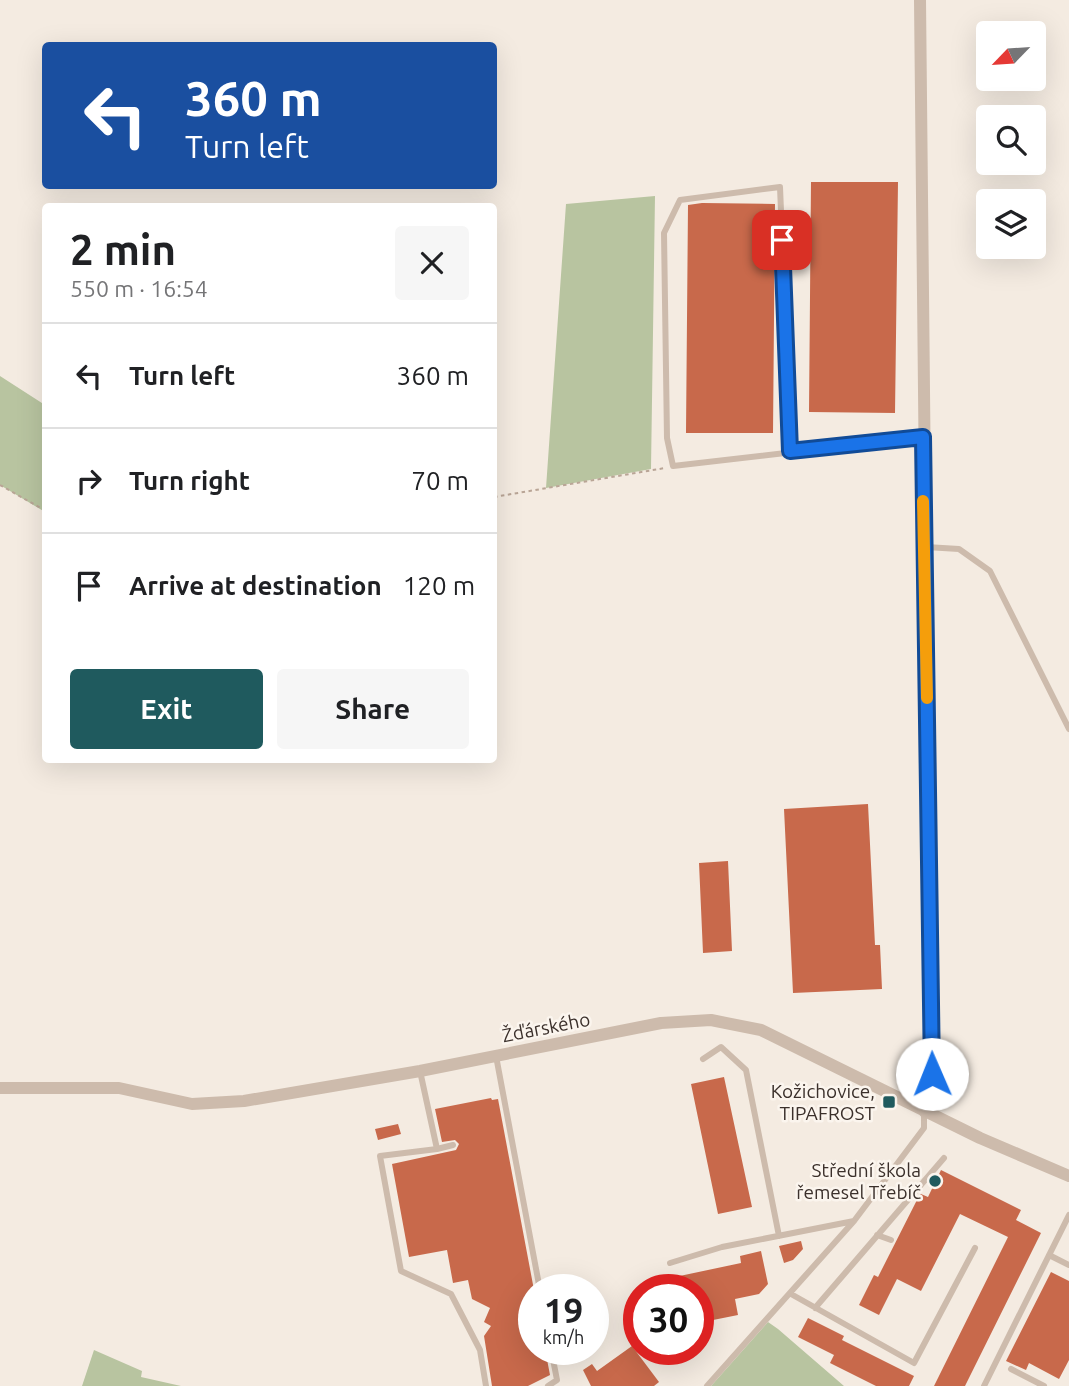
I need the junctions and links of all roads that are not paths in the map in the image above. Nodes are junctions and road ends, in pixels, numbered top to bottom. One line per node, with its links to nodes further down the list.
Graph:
1 (920, 0): 2 (street)
2 (923, 437): 3 (lane); 4 (street)
3 (790, 451): 3 (lane)
4 (925, 547): 5 (lane); 10 (street)
5 (1069, 729)
6 (496, 1056): 8 (street, Žďárského); 10 (street, Žďárského); 24 (lane)
7 (703, 1059): 18 (lane)
8 (421, 1071): 9 (street, Žďárského); 12 (lane)
9 (0, 1088)
10 (924, 1111): 14 (street, Žďárského); 16 (lane)
11 (453, 1145): 12 (lane)
12 (437, 1149): 29 (lane)
13 (944, 1158): 17 (lane)
14 (1069, 1177)
15 (1069, 1215): 21 (lane)
16 (854, 1221): 18 (lane); 25 (lane)
17 (877, 1235): 19 (lane); 26 (lane)
18 (779, 1236): 22 (lane)
19 (891, 1240)
20 (975, 1248): 26 (lane)
21 (1049, 1255): 23 (lane); 32 (lane)
22 (670, 1263)
23 (1069, 1265)
24 (537, 1274)
25 (791, 1294): 26 (lane); 31 (lane)
26 (815, 1308)
27 (554, 1365): 30 (lane)
28 (1011, 1369): 33 (lane)
29 (486, 1386)
30 (548, 1386)
31 (707, 1386)
32 (984, 1386)
33 (1044, 1386)

